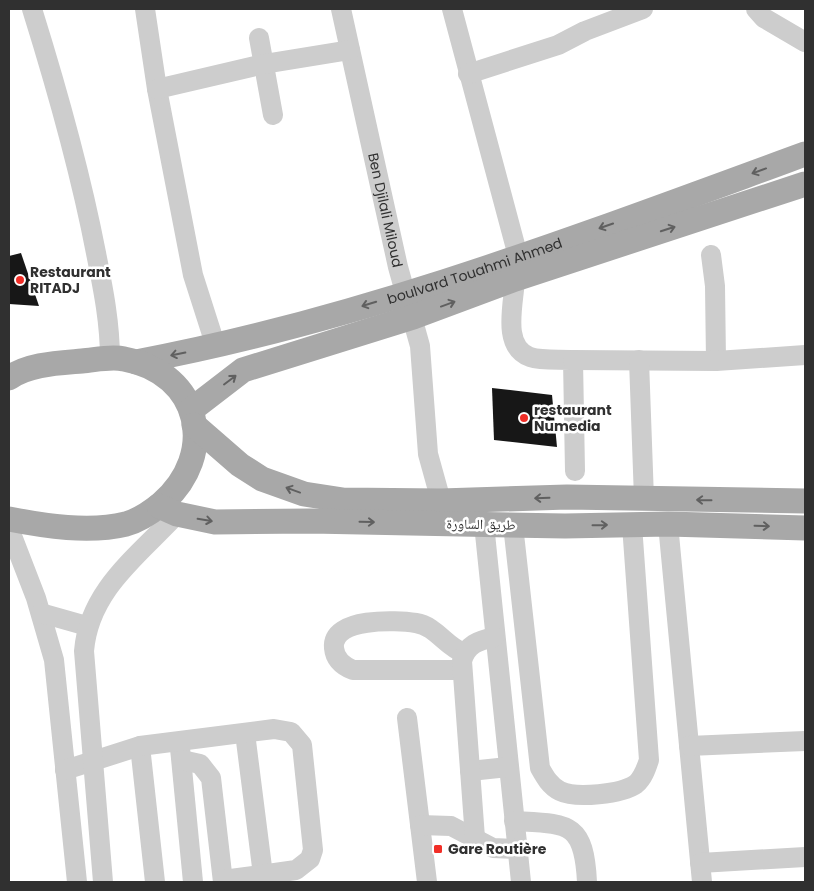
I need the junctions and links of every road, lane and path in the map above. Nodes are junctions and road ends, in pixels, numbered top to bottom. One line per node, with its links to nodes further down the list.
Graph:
1 (32, 9): 22 (street)
2 (144, 9): 12 (street)
3 (341, 9): 9 (street, Ben Djilali Miloud)
4 (643, 9): 11 (street)
5 (756, 9): 8 (street)
6 (456, 10): 11 (street)
7 (259, 38): 10 (street)
8 (805, 42)
9 (350, 50): 10 (street); 18 (street, Ben Djilali Miloud)
10 (264, 64): 12 (street); 13 (street)
11 (468, 74): 17 (street)
12 (157, 89): 20 (street)
13 (273, 115)
14 (805, 154): 17 (main road, boulvard Touahmi Ahmed, one-way to 17)
15 (805, 184): 17 (main road, boulvard Touahmi Ahmed, one-way to 15)
16 (711, 255): 25 (street)
17 (516, 267): 18 (main road, boulvard Touahmi Ahmed); 19 (main road, boulvard Touahmi Ahmed, one-way to 17); 23 (street)
18 (406, 293): 19 (street, Ben Djilali Miloud); 20 (main road, boulvard Touahmi Ahmed, one-way to 20)
19 (413, 317): 28 (main road, boulvard Touahmi Ahmed, one-way to 19); 33 (street, Ben Djilali Miloud)
20 (216, 347): 26 (main road, boulvard Touahmi Ahmed, one-way to 26)
21 (805, 355): 25 (street)
22 (110, 359): 26 (main road); 27 (main road)
23 (573, 360): 24 (street); 29 (street)
24 (639, 360): 25 (street); 32 (street)
25 (716, 361)
26 (136, 362): 28 (main road, طريق الساورة)
27 (9, 378)
28 (193, 418): 30 (main road, طريق الساورة, one-way to 28); 35 (main road)
29 (576, 471)
30 (319, 496): 33 (main road, طريق الساورة); 37 (main road)
31 (567, 497): 32 (main road, طريق الساورة); 33 (main road, طريق الساورة, one-way to 33); 42 (main road)
32 (644, 499): 34 (main road, طريق الساورة, one-way to 32)
33 (441, 501)
34 (805, 502)
35 (168, 510): 36 (main road); 37 (main road, طريق الساورة, one-way to 37); 46 (street)
36 (9, 519)
37 (311, 521): 38 (main road, طريق الساورة, one-way to 38)
38 (484, 524): 40 (main road, طريق الساورة); 47 (street)
39 (668, 524): 41 (main road, طريق الساورة); 44 (main road, طريق الساورة, one-way to 44); 53 (street)
40 (513, 525): 41 (street); 42 (main road, طريق الساورة)
41 (632, 525): 42 (main road, طريق الساورة, one-way to 41)
42 (565, 526)
43 (9, 528): 45 (street)
44 (805, 528)
45 (40, 613): 46 (street); 57 (street)
46 (87, 626): 55 (street)
47 (494, 637): 48 (street); 56 (street)
48 (456, 659): 48 (street); 58 (street)
49 (407, 718): 60 (street)
50 (245, 733): 54 (street); 65 (street); 65 (street)
51 (805, 741): 53 (street)
52 (140, 746): 54 (street); 55 (street); 69 (street)
53 (689, 746): 64 (street)
54 (181, 751): 66 (street); 70 (street)
55 (92, 760): 57 (street); 68 (street)
56 (508, 767): 58 (street); 59 (street)
57 (65, 770): 67 (street)
58 (470, 771): 61 (street)
59 (514, 821): 62 (street); 73 (street)
60 (420, 825): 61 (street); 71 (street)
61 (475, 838): 62 (street)
62 (517, 849): 72 (street)
63 (805, 856): 64 (street)
64 (701, 873)
65 (263, 875): 66 (street)
66 (223, 881)
67 (76, 882)
68 (103, 882)
69 (155, 882)
70 (193, 882)
71 (427, 882)
72 (521, 882)
73 (587, 882)

